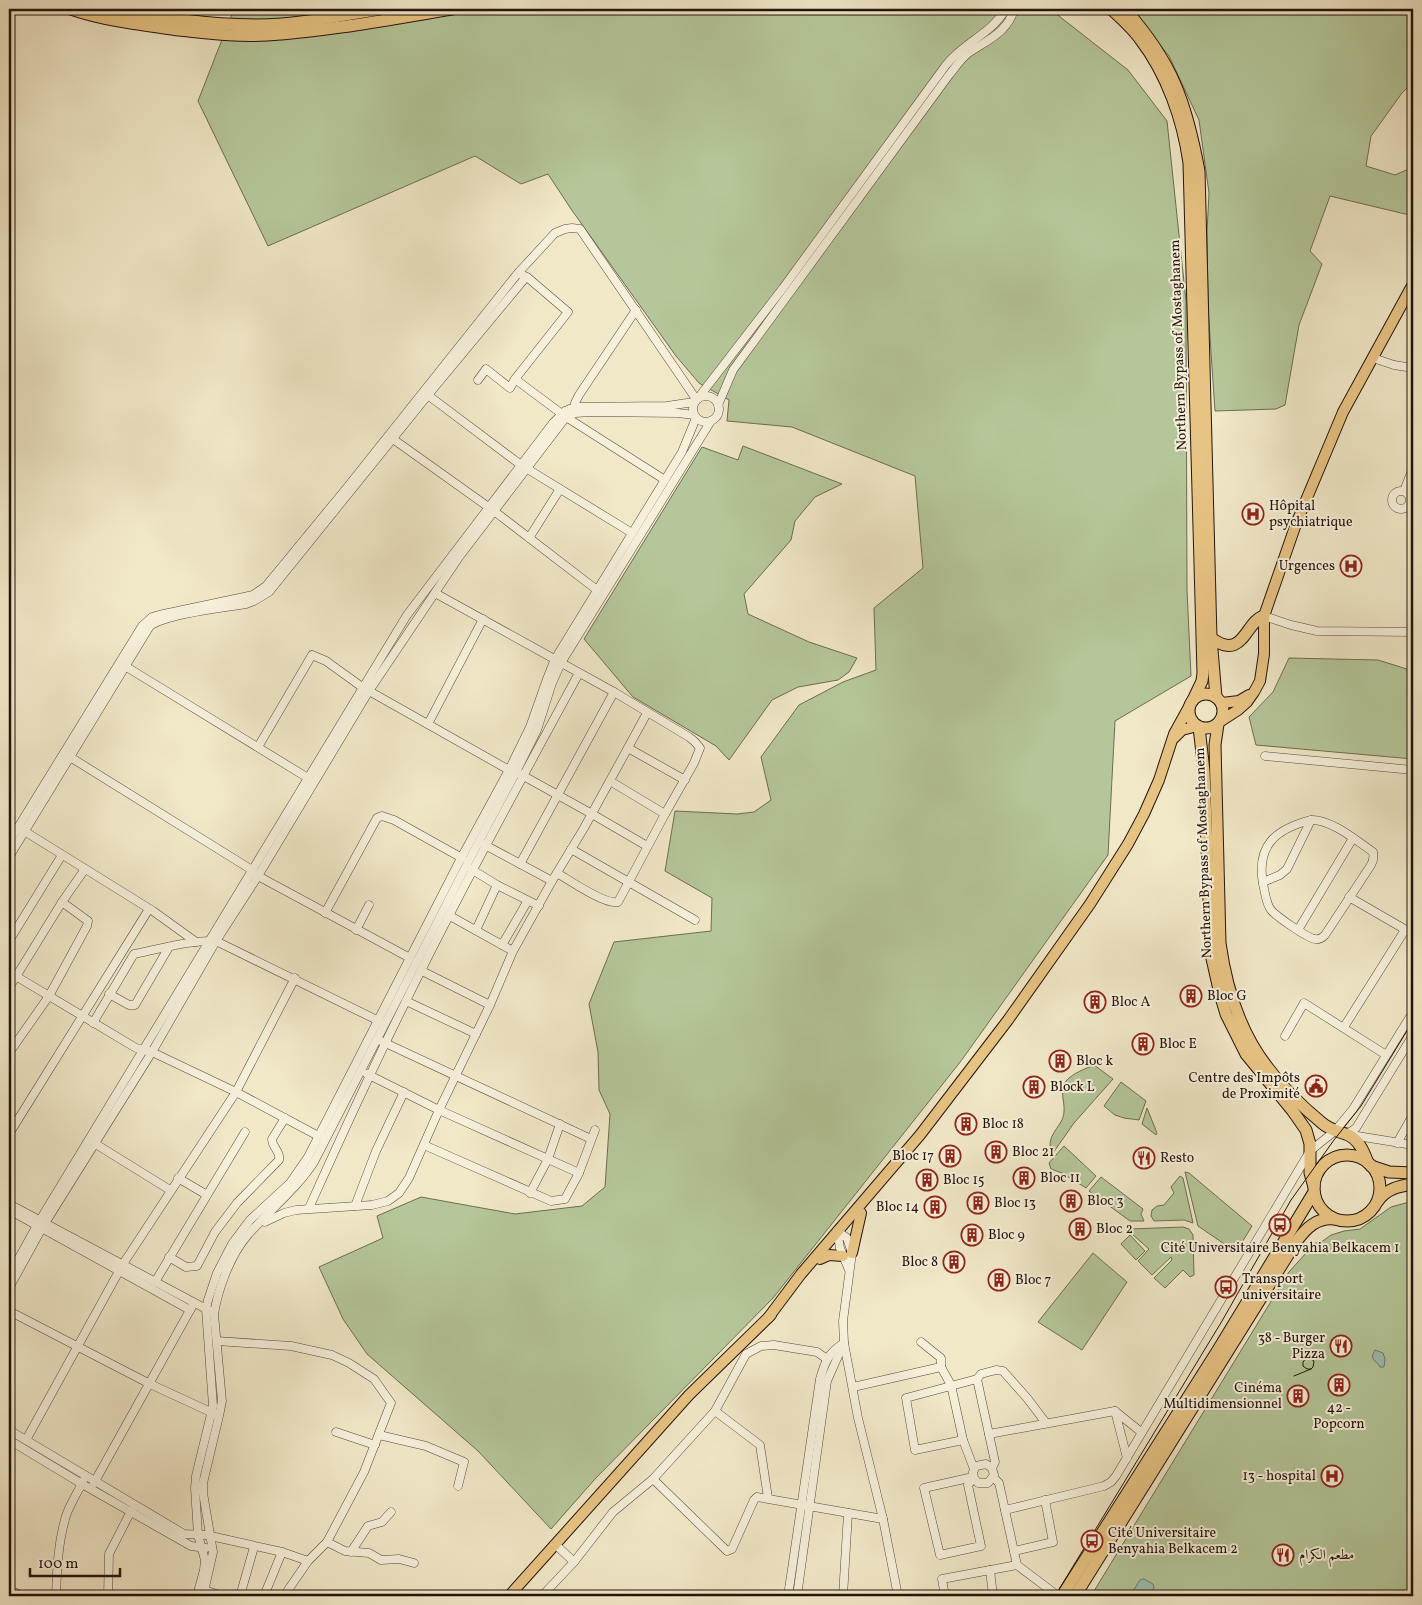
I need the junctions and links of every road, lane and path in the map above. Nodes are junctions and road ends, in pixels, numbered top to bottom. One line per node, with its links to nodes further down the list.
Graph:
1 (71, 9): 4 (highway)
2 (109, 9): 3 (highway)
3 (382, 9)
4 (452, 9)
5 (1006, 9): 18 (street)
6 (1014, 9): 19 (street)
7 (1111, 9): 47 (highway, Northern Bypass of Mostaghanem)
8 (1125, 9): 39 (highway, Northern Bypass of Mostaghanem)
9 (518, 273): 10 (street); 12 (street); 17 (street)
10 (526, 276): 15 (street); 17 (street)
11 (1413, 284): 13 (main road)
12 (636, 310): 18 (street); 20 (street)
13 (1373, 358): 14 (street); 36 (main road)
14 (1413, 368)
15 (515, 379): 16 (street); 21 (street)
16 (478, 380)
17 (425, 393): 24 (street); 25 (street); 66 (street)
18 (697, 400): 19 (street); 20 (street); 22 (street)
19 (718, 404): 23 (street)
20 (575, 410): 21 (street); 22 (street)
21 (564, 415): 25 (street); 27 (street)
22 (695, 416): 23 (street); 27 (street)
23 (711, 421): 40 (street)
24 (393, 439): 31 (street); 41 (street)
25 (524, 467): 28 (street); 31 (street)
26 (1413, 468): 29 (street)
27 (665, 480): 32 (street)
28 (560, 489): 32 (street); 33 (street)
29 (1404, 491): 30 (street); 30 (street)
30 (1411, 502)
31 (491, 510): 33 (street); 35 (street); 43 (street)
32 (632, 533): 34 (street)
33 (529, 538): 34 (street)
34 (597, 590): 40 (street)
35 (435, 593): 37 (street); 43 (street)
36 (1264, 616): 38 (street); 39 (highway); 45 (main road)
37 (482, 619): 40 (street); 50 (street)
38 (1413, 632)
39 (1212, 638): 46 (highway, Northern Bypass of Mostaghanem)
40 (558, 661): 42 (street); 58 (street)
41 (125, 666): 53 (street); 56 (street)
42 (579, 673): 44 (street); 58 (street)
43 (366, 689): 50 (street); 53 (street); 59 (street); 79 (street)
44 (614, 692): 48 (street); 62 (street)
45 (1254, 692): 46 (main road); 49 (main road)
46 (1219, 700): 47 (highway); 49 (highway)
47 (1192, 702): 51 (highway); 52 (main road)
48 (647, 713): 54 (street); 60 (street)
49 (1219, 723): 51 (highway); 139 (highway, Northern Bypass of Mostaghanem)
50 (428, 724): 58 (street)
51 (1198, 726): 52 (main road); 151 (highway, Northern Bypass of Mostaghanem)
52 (1171, 743): 143 (main road)
53 (258, 748): 59 (street)
54 (628, 748): 60 (street); 61 (street)
55 (1264, 756): 57 (street)
56 (70, 758): 66 (street); 77 (street)
57 (1413, 770)
58 (516, 773): 62 (street); 69 (street); 74 (street)
59 (308, 778): 77 (street)
60 (685, 780): 64 (street)
61 (610, 781): 63 (street); 64 (street)
62 (558, 795): 63 (street); 75 (street)
63 (592, 814): 70 (street); 71 (street)
64 (665, 814): 70 (street)
65 (1311, 820): 67 (street); 82 (street); 82 (street)
66 (21, 830): 68 (street); 72 (street); 73 (street)
67 (1354, 838): 84 (street); 95 (street)
68 (9, 842)
69 (482, 844): 74 (street); 75 (street)
70 (647, 846): 80 (street)
71 (571, 849): 78 (street); 80 (street)
72 (62, 855): 76 (street); 98 (street)
73 (9, 857)
74 (465, 864): 83 (street); 90 (street); 91 (street); 104 (street); 115 (street)
75 (520, 864): 81 (street)
76 (85, 869): 85 (street); 89 (street)
77 (252, 870): 79 (street); 99 (street)
78 (557, 873): 80 (street); 81 (street)
79 (258, 876): 90 (street); 99 (street)
80 (629, 880): 92 (street)
81 (552, 881): 88 (street)
82 (1263, 882): 95 (street)
83 (497, 885): 86 (street); 94 (street)
84 (1349, 897): 95 (street); 96 (street)
85 (62, 902): 106 (street); 110 (street)
86 (527, 902): 88 (street); 101 (street)
87 (369, 905): 93 (street)
88 (539, 906): 103 (street)
89 (149, 909): 100 (street); 114 (street)
90 (324, 913): 93 (street)
91 (450, 916): 94 (street); 105 (street)
92 (695, 920)
93 (356, 930): 104 (street)
94 (476, 930): 101 (street)
95 (1298, 930)
96 (1405, 930): 97 (street); 117 (street)
97 (1413, 934)
98 (9, 941)
99 (212, 941): 100 (street); 107 (street); 123 (street); 124 (street)
100 (196, 942): 102 (street)
101 (502, 945): 103 (street)
102 (169, 947): 109 (street); 109 (street)
103 (513, 951): 112 (street)
104 (410, 958): 115 (street)
105 (422, 971): 111 (street); 112 (street)
106 (12, 974): 108 (street); 110 (street)
107 (294, 978): 115 (street); 130 (street)
108 (9, 988)
109 (109, 994): 116 (street)
110 (49, 996): 114 (street); 125 (street)
111 (406, 1001): 118 (street); 122 (street)
112 (490, 1005): 118 (street)
113 (1413, 1012): 139 (street)
114 (81, 1016): 116 (street); 136 (street)
115 (382, 1022): 121 (street); 144 (street)
116 (93, 1023): 123 (street)
117 (1344, 1027): 120 (street); 126 (street)
118 (476, 1034): 129 (street)
119 (1413, 1035): 142 (street)
120 (1285, 1036)
121 (377, 1039): 122 (street); 127 (street)
122 (386, 1043): 128 (street); 129 (street)
123 (143, 1050): 124 (street); 171 (street)
124 (152, 1052): 130 (street); 148 (street)
125 (9, 1053)
126 (1383, 1053)
127 (361, 1071): 128 (street); 144 (street)
128 (370, 1076): 131 (street); 167 (street)
129 (456, 1076): 132 (street); 137 (street)
130 (236, 1092): 135 (street); 158 (street)
131 (404, 1092): 132 (street); 166 (street)
132 (439, 1110): 149 (street); 152 (street)
133 (9, 1115): 136 (street)
134 (1413, 1116): 147 (street)
135 (285, 1118): 144 (street); 175 (street)
136 (17, 1120): 141 (street)
137 (560, 1124): 145 (street); 152 (street)
138 (594, 1130): 145 (street)
139 (1334, 1131): 142 (highway, Northern Bypass of Mostaghanem); 151 (street)
140 (245, 1132): 163 (street)
141 (9, 1134)
142 (1347, 1134): 146 (highway, Northern Bypass of Mostaghanem)
143 (920, 1135): 169 (main road); 173 (main road)
144 (322, 1138): 172 (street); 184 (street)
145 (591, 1139): 156 (street)
146 (1364, 1142): 147 (street); 153 (highway, Northern Bypass of Mostaghanem)
147 (1397, 1142): 150 (street)
148 (94, 1144): 161 (street); 171 (street)
149 (424, 1145): 162 (street); 166 (street)
150 (1413, 1145)
151 (1310, 1151): 154 (street); 155 (highway, Northern Bypass of Mostaghanem)
152 (548, 1159): 156 (street); 162 (street)
153 (1370, 1165): 157 (highway); 160 (highway); 164 (highway)
154 (1297, 1172): 155 (street); 203 (street)
155 (1310, 1172): 160 (highway, Northern Bypass of Mostaghanem)
156 (579, 1173): 162 (street)
157 (1413, 1173)
158 (178, 1178): 161 (street); 163 (street)
159 (1413, 1184): 164 (highway)
160 (1314, 1189): 170 (highway); 261 (highway)
161 (170, 1190): 177 (street)
162 (530, 1193)
163 (207, 1195): 175 (street)
164 (1377, 1202): 170 (highway)
165 (9, 1204): 171 (street)
166 (355, 1206): 167 (street)
167 (308, 1208): 172 (street)
168 (9, 1210): 171 (street)
169 (861, 1213): 173 (main road); 174 (main road)
170 (1335, 1219): 262 (highway)
171 (41, 1224): 177 (street); 178 (street); 179 (street); 181 (street)
172 (252, 1231): 185 (street)
173 (839, 1234): 174 (street); 176 (main road); 186 (main road)
174 (847, 1254): 176 (main road); 189 (street)
175 (169, 1257): 180 (street)
176 (820, 1259): 186 (main road)
177 (123, 1264): 178 (street); 180 (street)
178 (119, 1272): 182 (street); 190 (street)
179 (9, 1276)
180 (155, 1282): 182 (street)
181 (9, 1288)
182 (192, 1307): 184 (street); 194 (street)
183 (9, 1310): 190 (street)
184 (206, 1310): 185 (street); 199 (street)
185 (214, 1314): 187 (street)
186 (768, 1318): 230 (main road)
187 (216, 1341): 199 (street); 205 (street)
188 (921, 1342): 192 (street)
189 (844, 1343): 191 (street); 196 (street); 221 (street)
190 (78, 1347): 194 (street); 207 (street)
191 (827, 1359): 197 (street); 221 (street)
192 (941, 1367): 195 (street); 196 (street)
193 (977, 1379): 195 (street); 200 (street); 204 (street)
194 (150, 1384): 199 (street); 215 (street)
195 (951, 1385): 208 (street); 208 (street)
196 (853, 1387): 226 (street)
197 (715, 1411): 214 (street); 219 (street)
198 (1115, 1411): 200 (street); 203 (street); 210 (street)
199 (216, 1415): 227 (street); 228 (street)
200 (1046, 1423): 204 (street)
201 (9, 1430): 207 (street)
202 (336, 1432): 209 (street)
203 (1141, 1432): 210 (street)
204 (989, 1434): 211 (street)
205 (379, 1435): 209 (street); 217 (street)
206 (9, 1440): 216 (street)
207 (26, 1440): 212 (street)
208 (963, 1440): 213 (street)
209 (375, 1445): 229 (street)
210 (1127, 1458): 220 (street)
211 (993, 1473): 213 (street); 213 (street); 222 (street)
212 (86, 1475): 215 (street); 216 (street)
213 (973, 1475): 213 (street)
214 (653, 1478): 219 (street); 238 (street)
215 (96, 1480): 218 (street); 227 (street)
216 (82, 1484): 218 (street); 245 (street)
217 (458, 1486)
218 (91, 1489): 223 (street)
219 (768, 1498): 221 (street)
220 (1045, 1500): 222 (street); 234 (street)
221 (805, 1506): 225 (street); 254 (street); 255 (street)
222 (1005, 1510): 234 (street)
223 (130, 1511): 233 (street); 246 (street)
224 (391, 1512): 236 (street)
225 (848, 1513): 226 (street); 256 (street)
226 (883, 1519): 257 (street)
227 (198, 1535): 228 (street); 233 (street)
228 (211, 1536): 231 (street); 232 (street)
229 (327, 1542): 236 (street); 237 (street)
230 (555, 1544): 238 (street); 252 (main road)
231 (212, 1547): 233 (street); 243 (street)
232 (254, 1547): 235 (street); 249 (street)
233 (202, 1548): 247 (street)
234 (1014, 1551): 240 (street)
235 (282, 1552): 237 (street); 250 (street)
236 (351, 1552): 239 (street)
237 (308, 1561): 251 (street)
238 (574, 1562): 253 (street)
239 (414, 1563)
240 (1017, 1565): 241 (street); 260 (street)
241 (990, 1570): 258 (street); 259 (street)
242 (9, 1590): 244 (street)
243 (203, 1593): 248 (street)
244 (23, 1596)
245 (56, 1596)
246 (108, 1596)
247 (197, 1596)
248 (223, 1596)
249 (240, 1596)
250 (264, 1596)
251 (284, 1596)
252 (509, 1596)
253 (542, 1596)
254 (788, 1596)
255 (796, 1596)
256 (843, 1596)
257 (898, 1596)
258 (945, 1596)
259 (993, 1596)
260 (1058, 1596)
261 (1062, 1596)
262 (1075, 1596)

